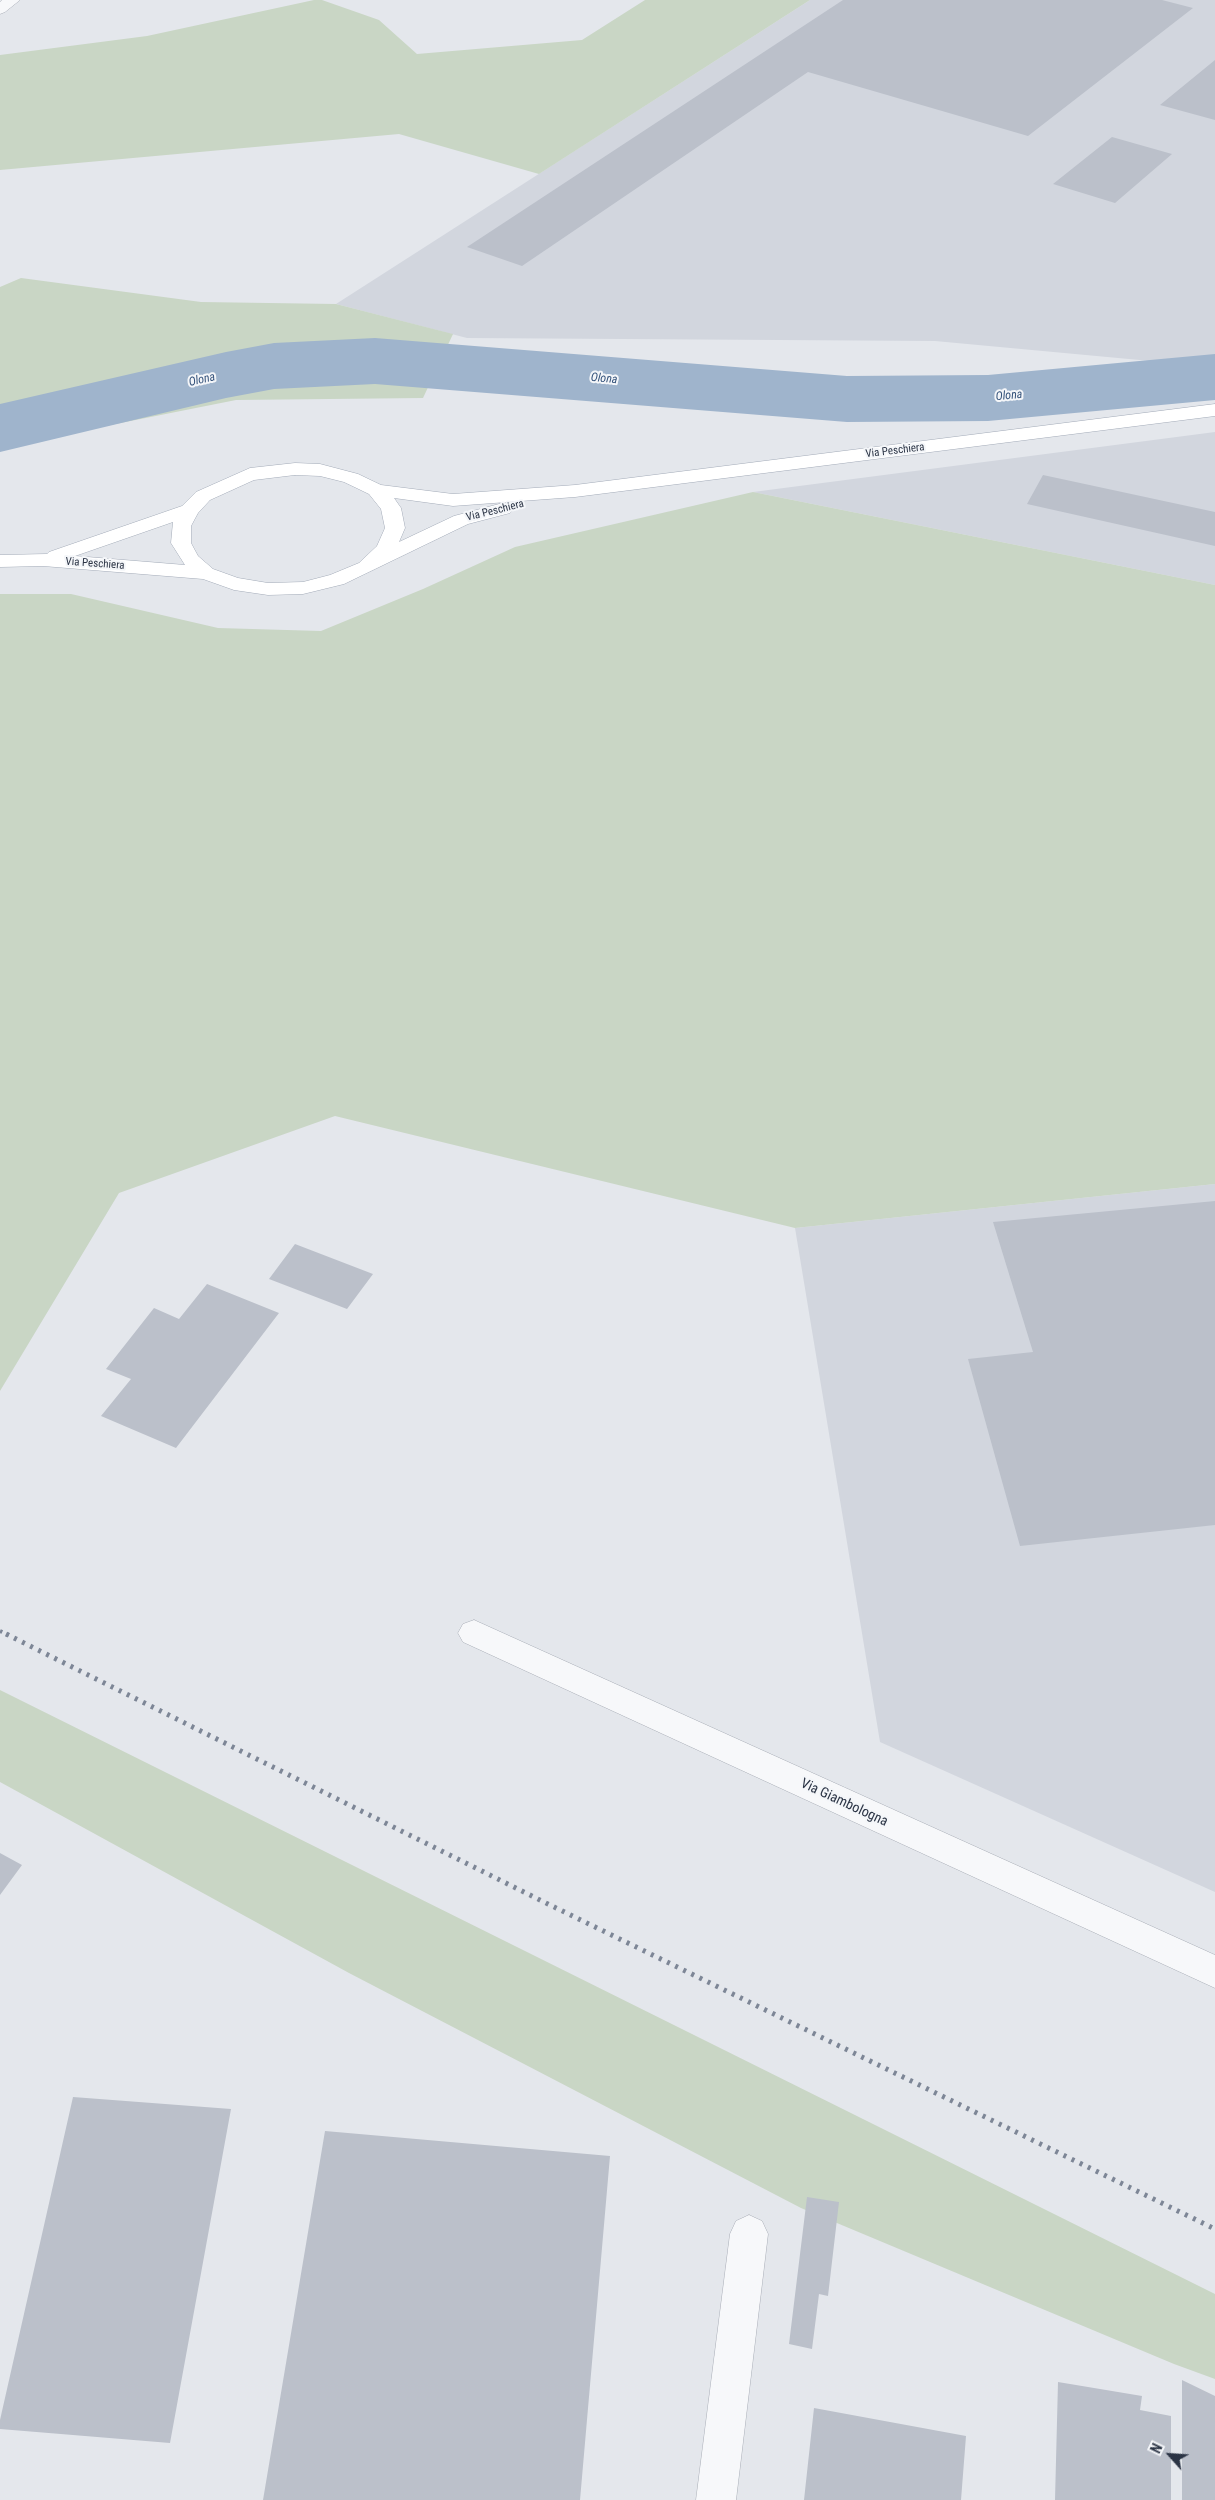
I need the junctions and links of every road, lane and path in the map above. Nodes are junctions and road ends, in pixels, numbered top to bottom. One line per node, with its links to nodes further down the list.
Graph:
1 (12, 0): 2 (street)
2 (0, 9)
3 (1215, 410): 5 (main road, Via Peschiera)
4 (376, 490): 5 (main road, Via Peschiera); 6 (main road, Via Peschiera); 9 (main road, Via Peschiera)
5 (575, 491): 9 (main road, Via Peschiera)
6 (189, 510): 7 (main road, Via Peschiera); 10 (main road, Via Peschiera)
7 (43, 560): 8 (main road, Via Peschiera); 10 (main road, Via Peschiera)
8 (0, 561)
9 (366, 567): 10 (main road, Via Peschiera)
10 (206, 572)
11 (474, 1634): 12 (street, Via Giambologna)
12 (1215, 1972)
13 (749, 2234): 14 (street)
14 (716, 2500)

